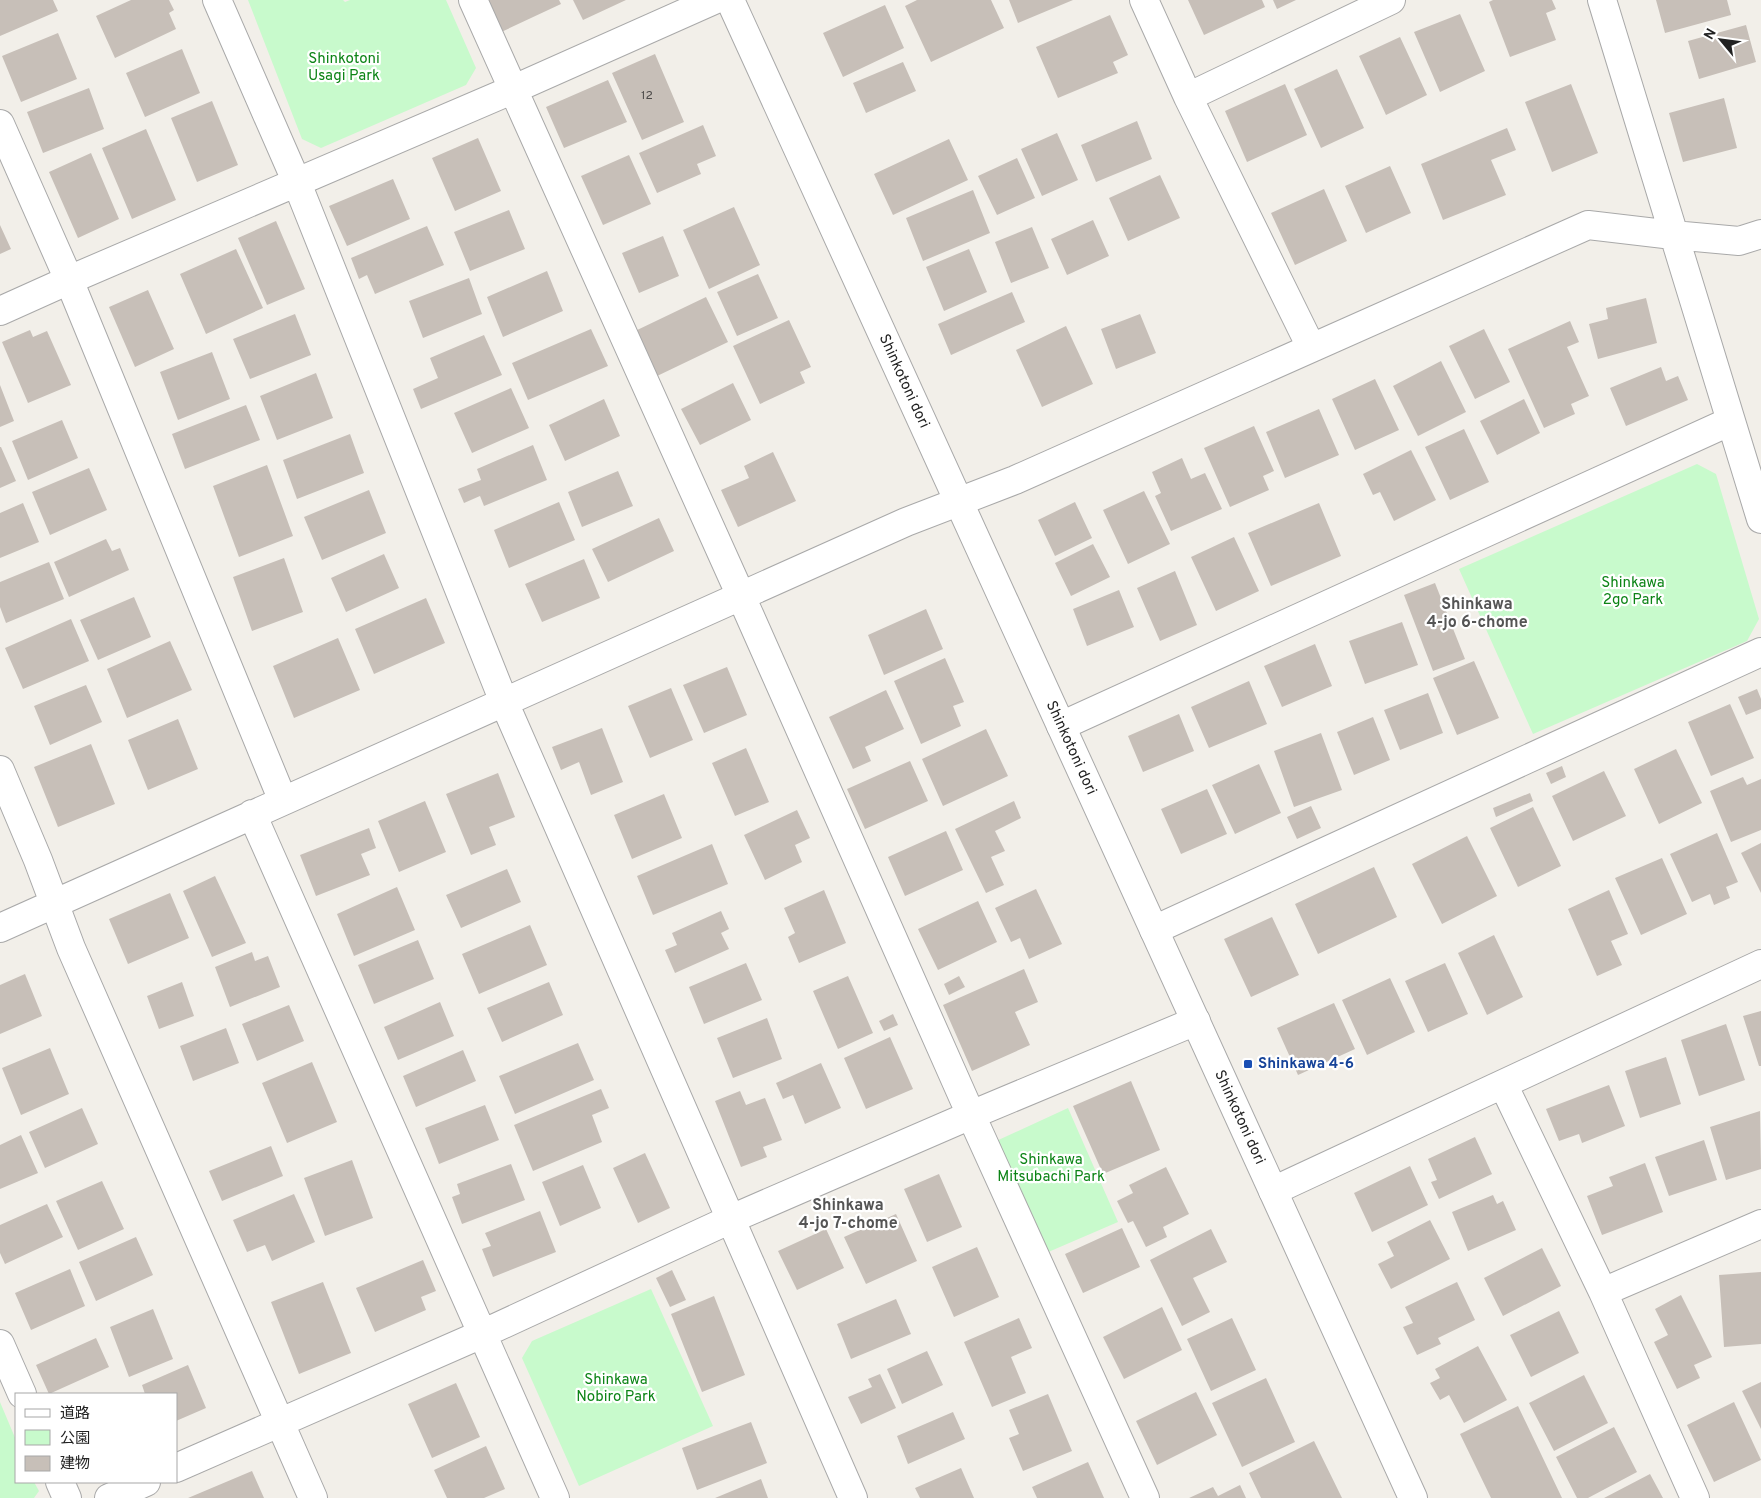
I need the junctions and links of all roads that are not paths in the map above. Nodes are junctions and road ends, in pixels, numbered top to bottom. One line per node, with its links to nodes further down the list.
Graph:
1 (217, 0): 11 (street)
2 (473, 0): 8 (street)
3 (714, 0): 8 (street)
4 (730, 0): 18 (street, Shinkotoni dori)
5 (1144, 0): 9 (street)
6 (1391, 0): 9 (street)
7 (1602, 0): 13 (street)
8 (514, 90): 11 (street); 20 (street)
9 (1188, 97): 16 (street)
10 (0, 124): 14 (street)
11 (297, 183): 14 (street); 22 (street)
12 (1761, 234): 13 (street)
13 (1673, 236): 16 (street); 17 (street)
14 (69, 280): 15 (street); 25 (street)
15 (0, 311)
16 (1311, 347): 18 (street)
17 (1731, 421): 19 (street); 23 (street)
18 (960, 501): 20 (street); 23 (street, Shinkotoni dori)
19 (1761, 519)
20 (741, 596): 22 (street); 33 (street)
21 (1761, 652): 29 (street)
22 (504, 702): 25 (street); 35 (street)
23 (1062, 726): 29 (street, Shinkotoni dori)
24 (0, 770): 27 (street)
25 (283, 801): 26 (street)
26 (252, 814): 27 (street); 38 (street)
27 (54, 904): 28 (street); 41 (street)
28 (0, 928)
29 (1154, 930): 31 (street, Shinkotoni dori)
30 (1761, 964): 32 (street)
31 (1196, 1021): 33 (street); 34 (street, Shinkotoni dori)
32 (1504, 1084): 34 (street); 37 (street)
33 (970, 1114): 35 (street); 50 (street)
34 (1273, 1191): 51 (street, Shinkotoni dori)
35 (731, 1219): 38 (street); 49 (street)
36 (1761, 1224): 37 (street)
37 (1603, 1292): 52 (street)
38 (482, 1334): 41 (street); 48 (street)
39 (0, 1344): 40 (street)
40 (22, 1393)
41 (280, 1422): 42 (street); 47 (street)
42 (178, 1467)
43 (60, 1483): 45 (street)
44 (144, 1483): 46 (street)
45 (67, 1498)
46 (109, 1498)
47 (314, 1498)
48 (555, 1498)
49 (853, 1498)
50 (1145, 1498)
51 (1413, 1498)
52 (1695, 1498)

